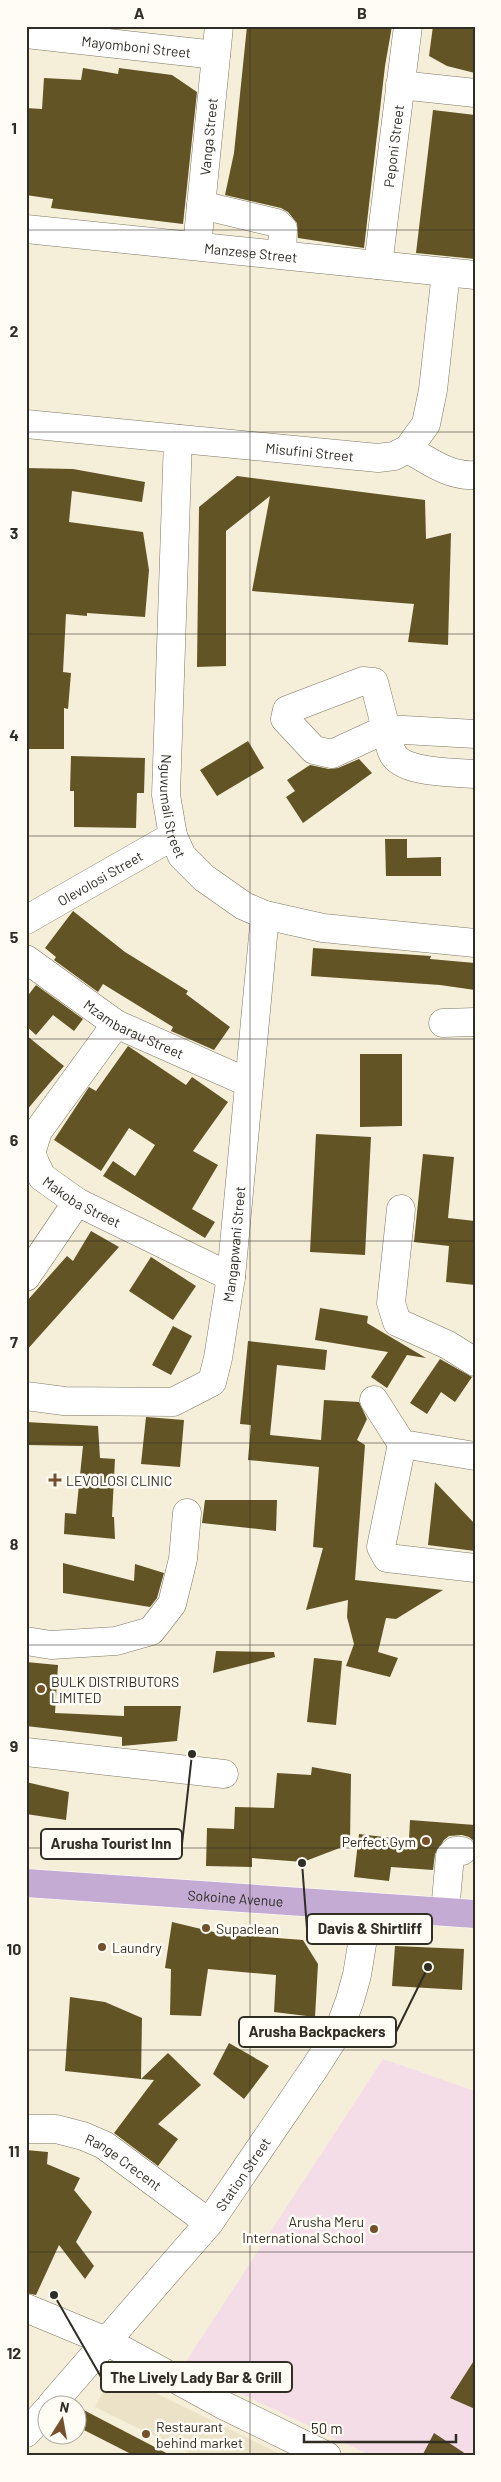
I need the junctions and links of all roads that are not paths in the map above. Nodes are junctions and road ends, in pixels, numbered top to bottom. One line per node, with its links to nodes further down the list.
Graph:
1 (219, 26): 4 (street, Vanga Street)
2 (408, 26): 5 (street, Peponi Street)
3 (26, 34): 4 (street, Mayomboni Street)
4 (216, 55): 7 (street, Vanga Street)
5 (400, 85): 6 (street); 11 (street, Peponi Street)
6 (475, 93)
7 (201, 205): 9 (street, Vanga Street); 10 (street)
8 (26, 229): 9 (street, Manzese Street)
9 (196, 246): 10 (street, Manzese Street)
10 (282, 255): 11 (street, Manzese Street)
11 (378, 265): 12 (street, Manzese Street)
12 (446, 272): 13 (street, Manzese Street); 16 (street)
13 (475, 275)
14 (26, 424): 15 (street, Misufini Street)
15 (178, 439): 16 (street, Misufini Street); 20 (street, Nguvumali Street)
16 (408, 449): 17 (street)
17 (475, 475)
18 (475, 734): 19 (street)
19 (475, 774)
20 (173, 836): 21 (street, Nguvumali Street); 22 (street, Olevolosi Street)
21 (265, 915): 23 (street, Nguvumali Street); 28 (street, Mangapwani Street)
22 (26, 920)
23 (475, 943)
24 (26, 959): 27 (street, Mzambarau Street)
25 (475, 1022): 26 (street)
26 (442, 1023)
27 (116, 1024): 28 (street, Mzambarau Street); 29 (street, Makoba Street)
28 (249, 1083): 33 (street, Mangapwani Street)
29 (29, 1151): 30 (street, Makoba Street)
30 (77, 1202): 32 (street); 33 (street, Makoba Street)
31 (401, 1209): 34 (street)
32 (26, 1277)
33 (231, 1277): 35 (street, Mangapwani Street)
34 (475, 1362)
35 (26, 1396)
36 (374, 1400): 37 (street)
37 (402, 1444): 38 (street); 40 (street)
38 (475, 1456)
39 (187, 1513): 41 (street)
40 (475, 1568)
41 (26, 1641)
42 (26, 1752): 43 (street)
43 (224, 1774)
44 (462, 1851): 47 (street)
45 (26, 1883): 46 (main road, Sokoine Avenue)
46 (368, 1907): 47 (main road, Sokoine Avenue); 50 (street, Station Street)
47 (445, 1911): 48 (main road, Sokoine Avenue)
48 (475, 1914)
49 (26, 2129): 50 (street, Range Crecent)
50 (209, 2223): 52 (street, Station Street)
51 (26, 2308): 52 (street)
52 (108, 2342): 53 (street, Station Street); 56 (street)
53 (61, 2394)
54 (38, 2420): 55 (street)
55 (26, 2433)
56 (327, 2456)

